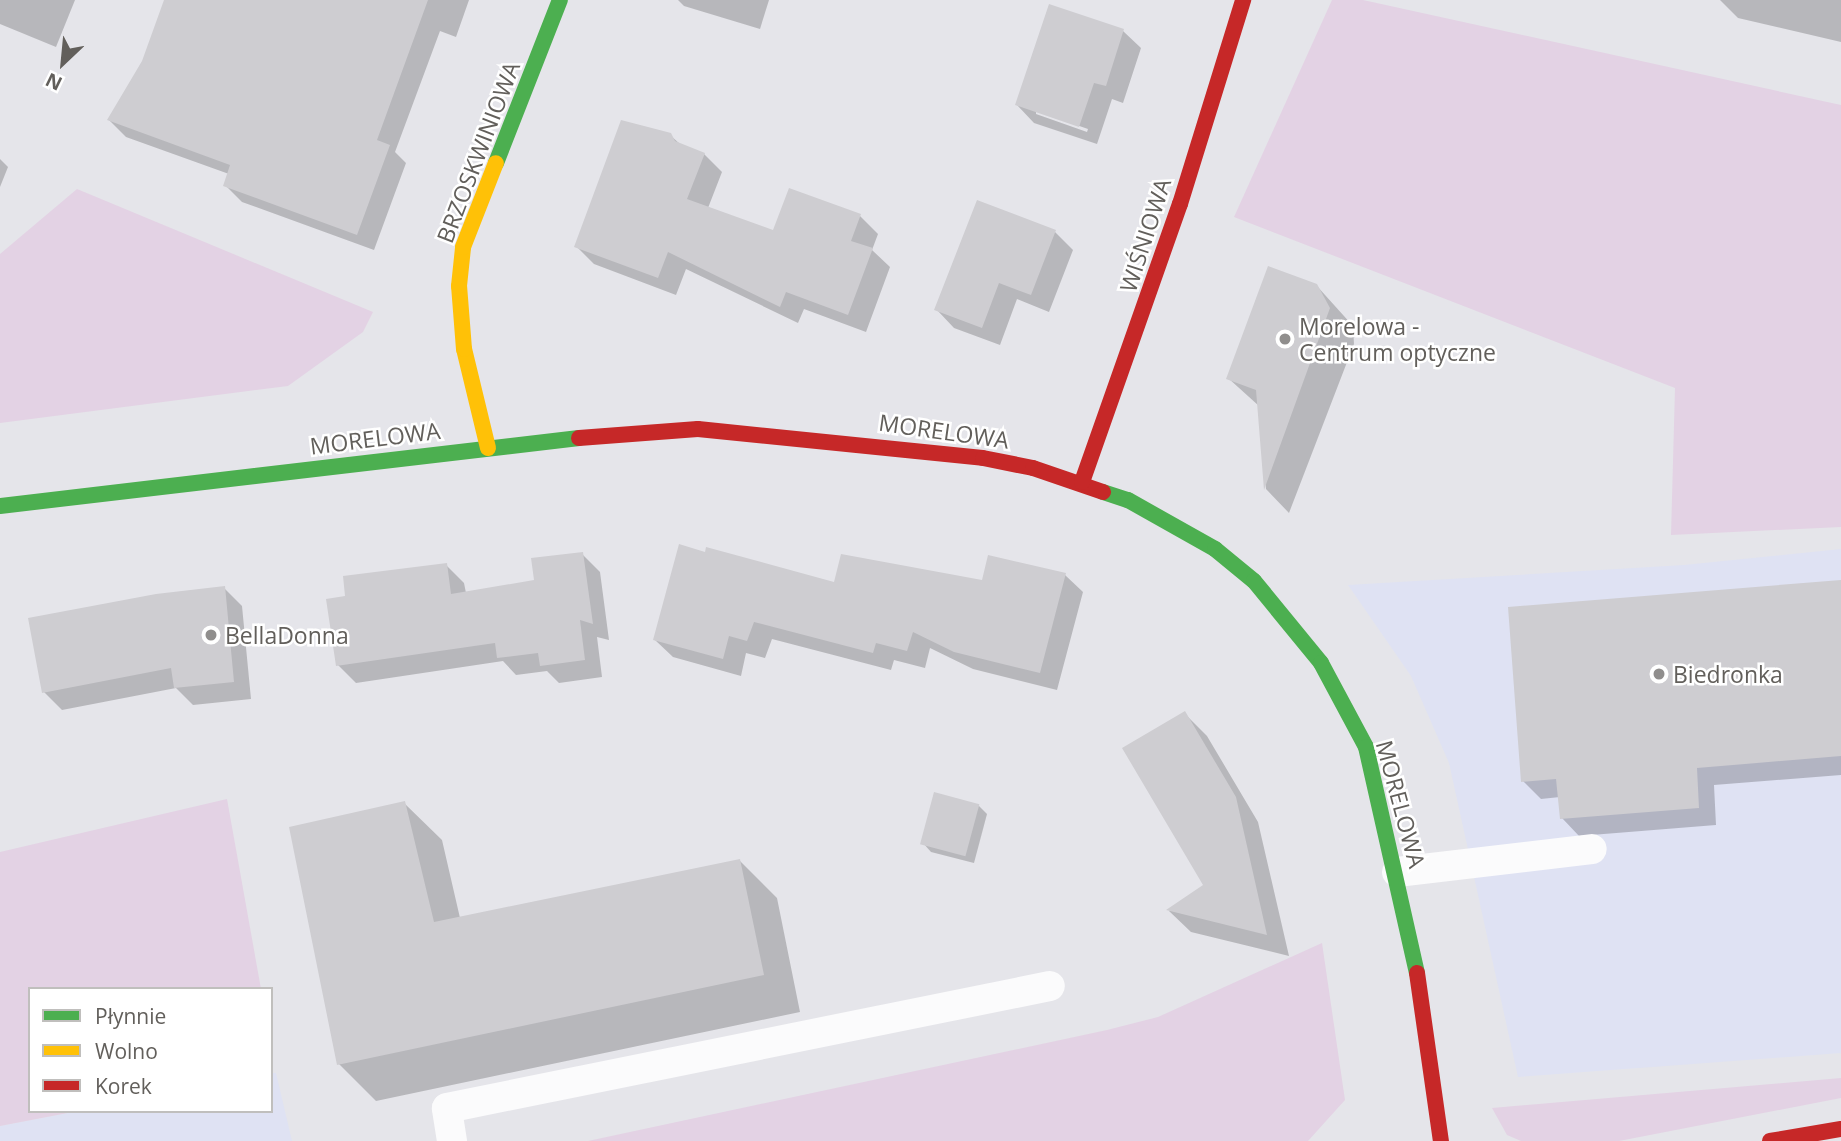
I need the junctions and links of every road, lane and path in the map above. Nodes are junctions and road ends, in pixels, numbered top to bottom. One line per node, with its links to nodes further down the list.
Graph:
1 (560, 0): 3 (street, BRZOSKWINIOWA)
2 (1243, 0): 4 (street, WIŚNIOWA)
3 (488, 448): 4 (street, MORELOWA); 5 (street, MORELOWA)
4 (1082, 482): 7 (street, MORELOWA)
5 (0, 506)
6 (1592, 849): 7 (lane)
7 (1397, 872): 11 (street, MORELOWA)
8 (1050, 986): 10 (lane)
9 (1840, 1129): 12 (street)
10 (453, 1141)
11 (1441, 1141)
12 (1770, 1141)

